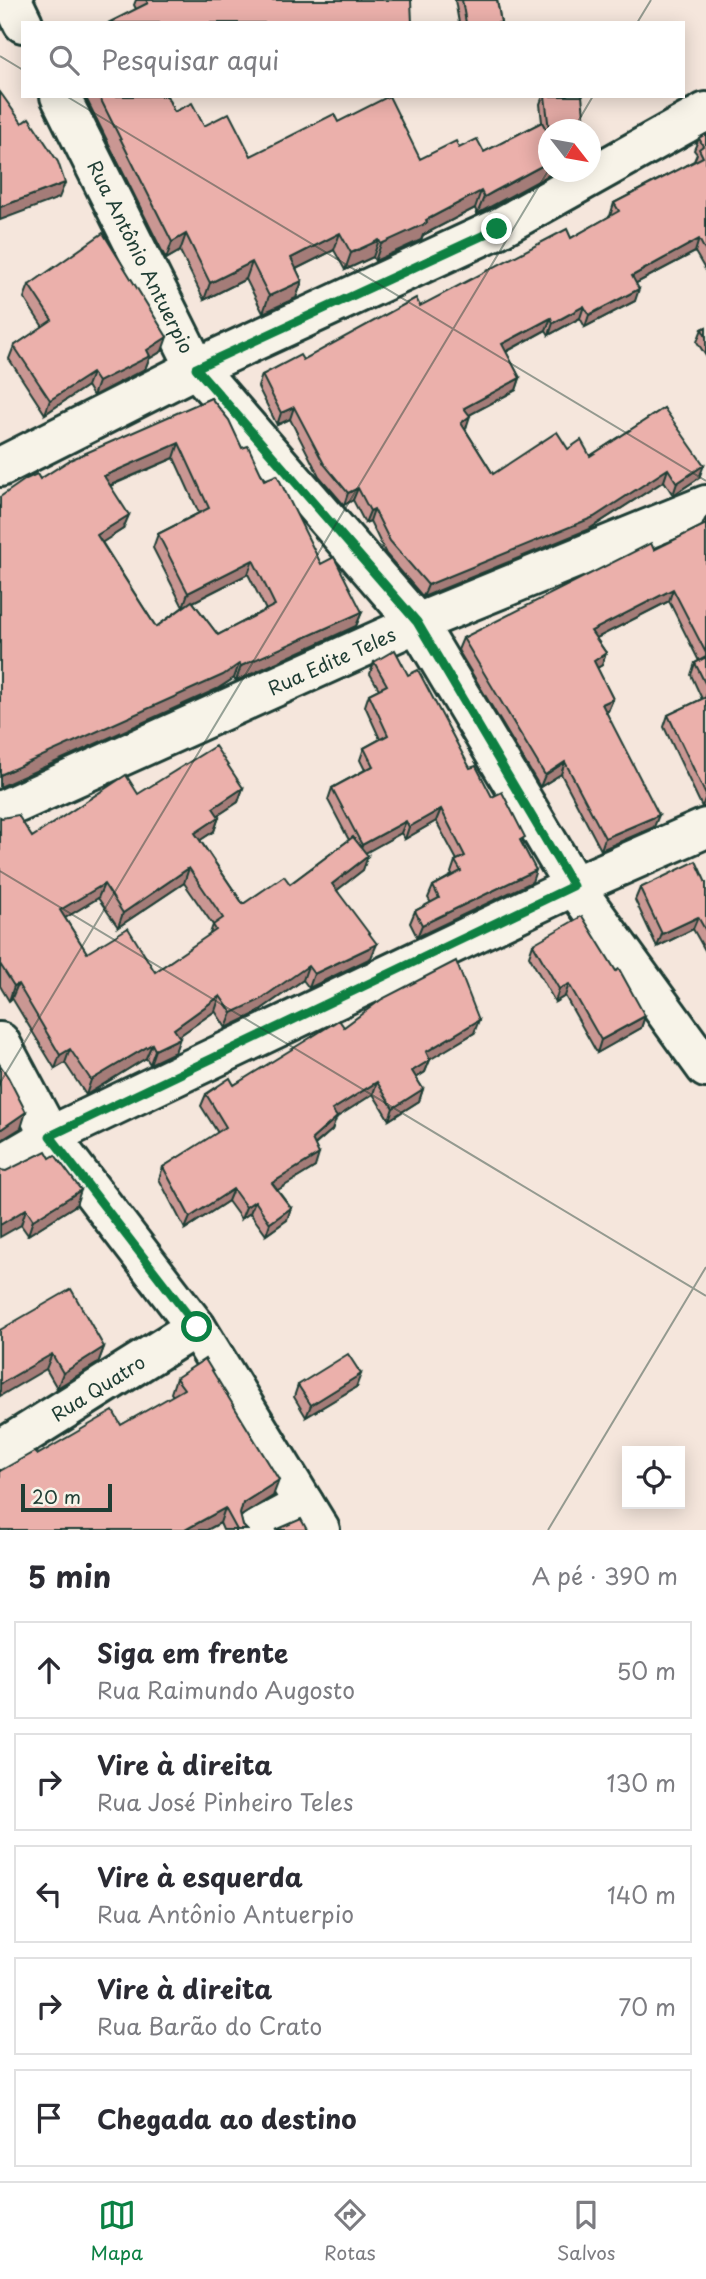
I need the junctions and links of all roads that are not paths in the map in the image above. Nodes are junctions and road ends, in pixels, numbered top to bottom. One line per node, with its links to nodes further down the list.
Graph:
1 (12, 0): 2 (street)
2 (22, 21)
3 (61, 98): 5 (street, Rua Antônio Antuerpio)
4 (706, 111): 5 (street)
5 (196, 368): 6 (street); 8 (street, Rua Antônio Antuerpio)
6 (0, 467)
7 (706, 505): 8 (street, Rua Edite Teles)
8 (417, 622): 9 (street, Rua Edite Teles); 11 (street, Rua Antônio Antuerpio)
9 (0, 811)
10 (706, 828): 11 (street)
11 (573, 886): 13 (street, Rua Antônio Antuerpio); 14 (street)
12 (0, 1042): 14 (street)
13 (706, 1068)
14 (50, 1136): 15 (street); 16 (street)
15 (0, 1165)
16 (197, 1327): 17 (street, Rua Quatro); 18 (street)
17 (0, 1450)
18 (312, 1517): 19 (street)
19 (256, 1530)

